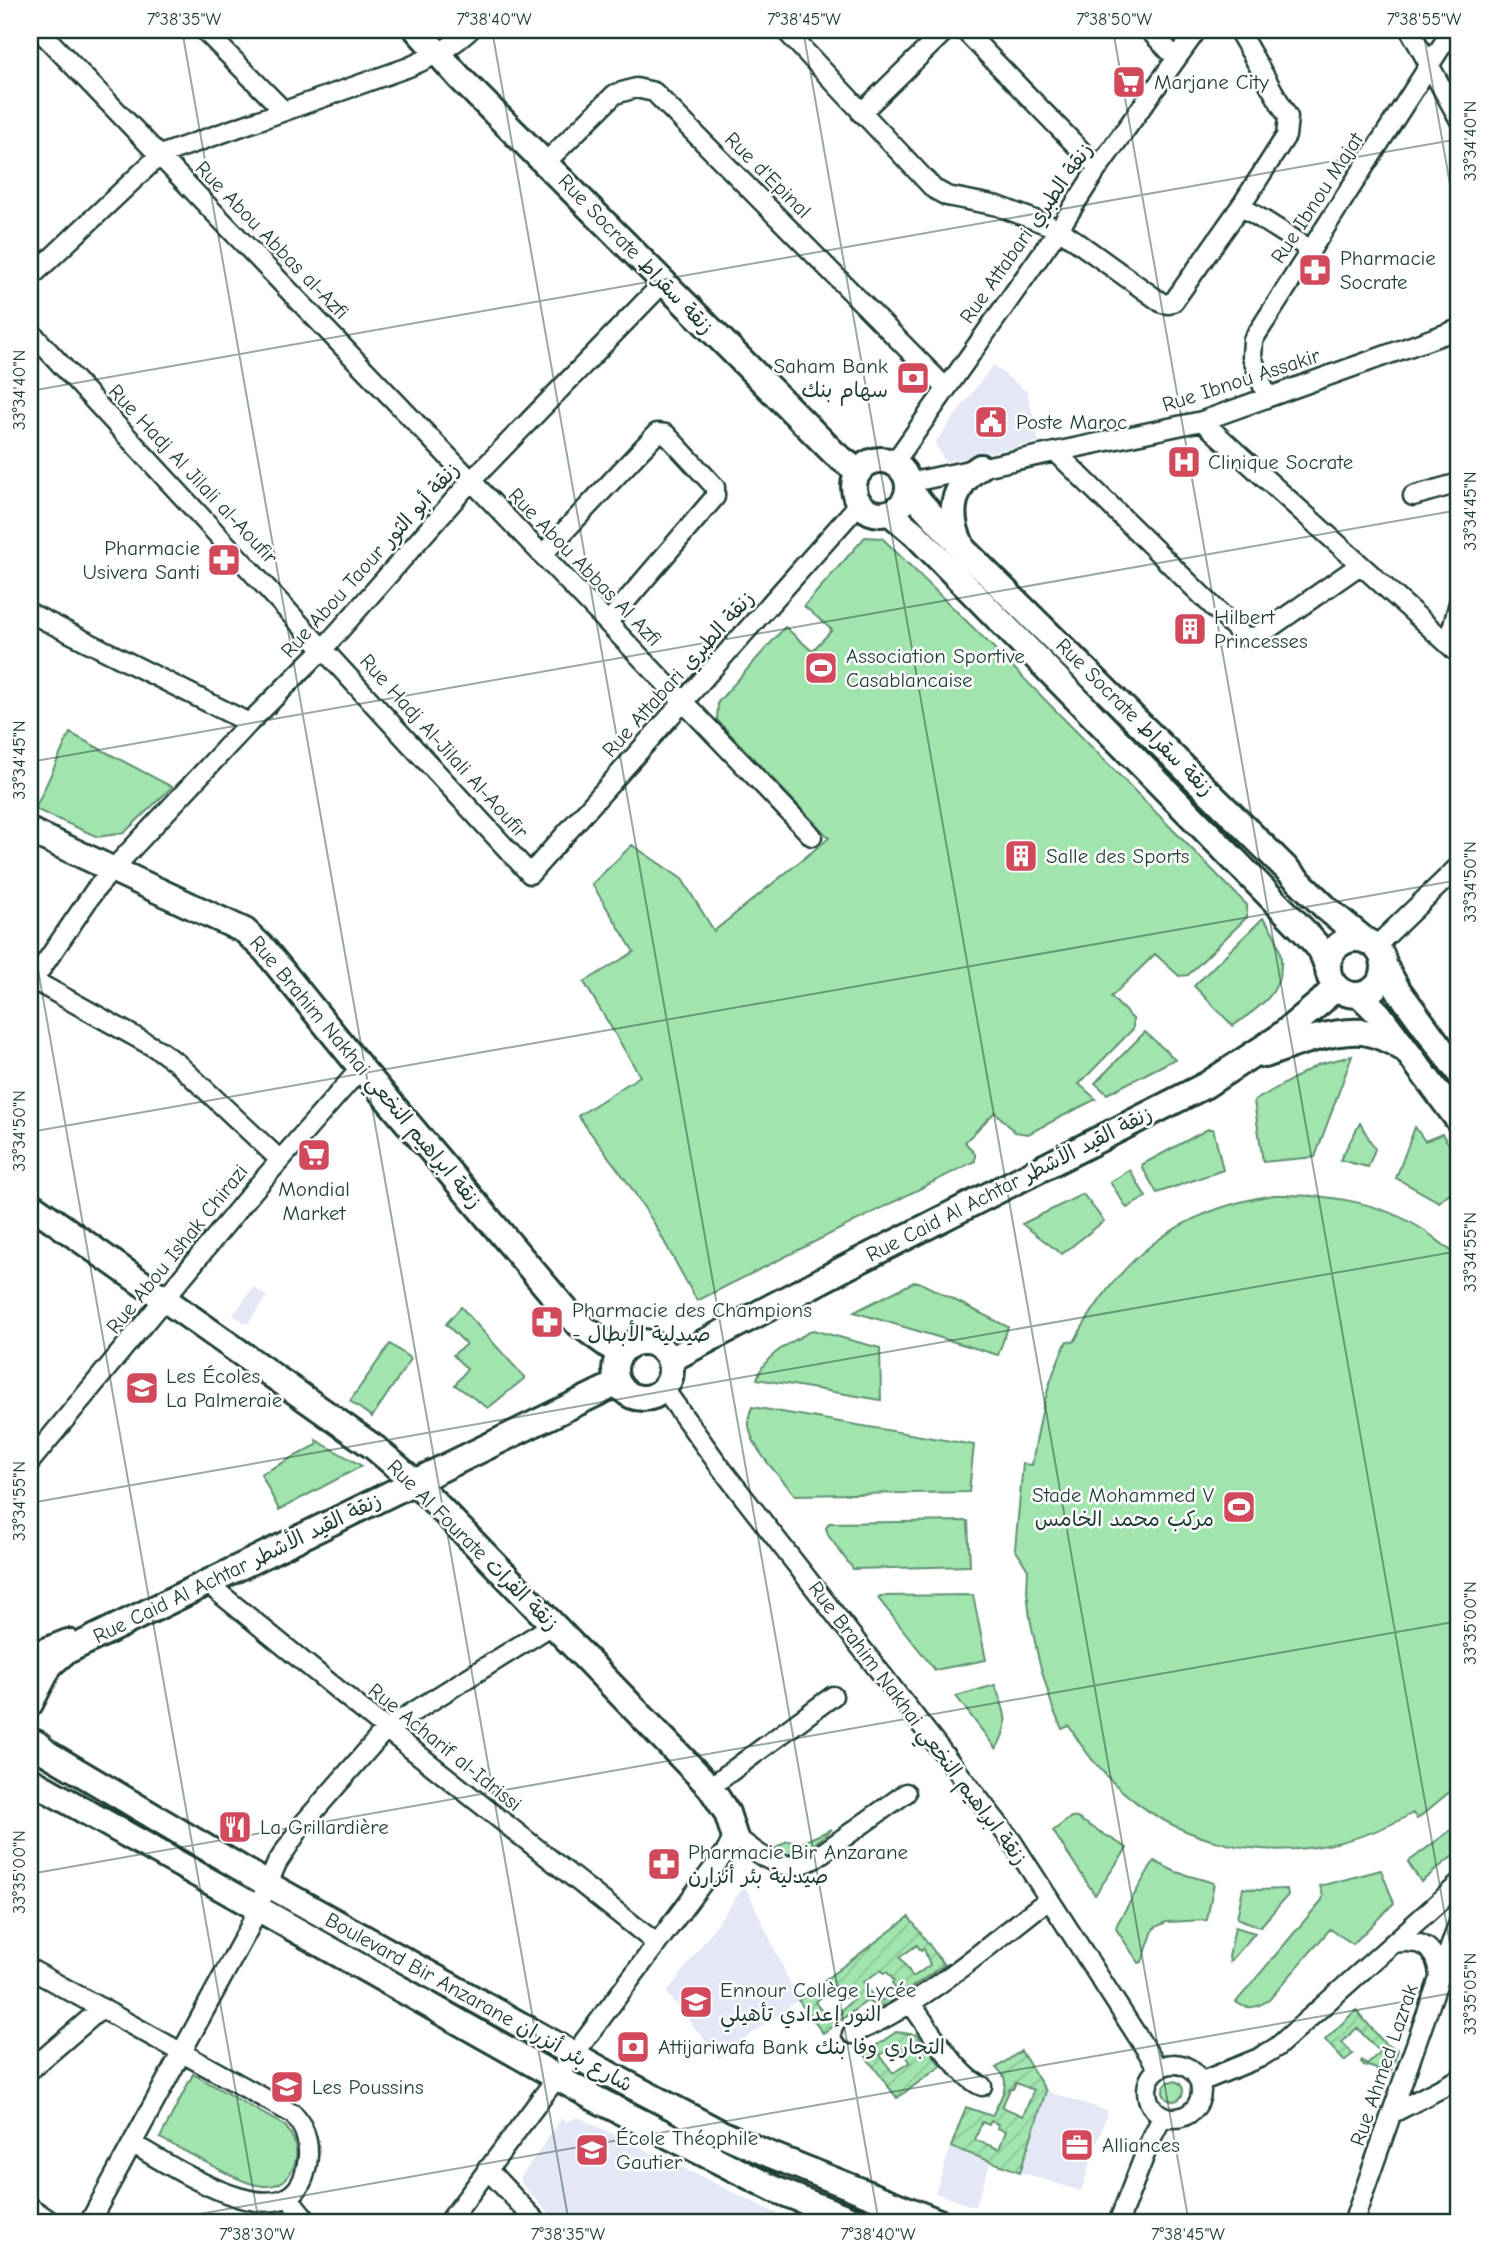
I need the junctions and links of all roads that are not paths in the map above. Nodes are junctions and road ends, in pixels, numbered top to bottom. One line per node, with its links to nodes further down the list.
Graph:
1 (39, 30): 19 (street, Rue Abou Abbas al-Azfi)
2 (204, 30): 16 (street)
3 (417, 30): 13 (street, Rue Socrate زنقة سقراط)
4 (470, 30): 13 (street)
5 (785, 30): 17 (street)
6 (946, 30): 17 (street)
7 (964, 30): 21 (street)
8 (1149, 30): 14 (street)
9 (1197, 30): 14 (street, Rue Attabari زنقة الطبري)
10 (1238, 30): 22 (street)
11 (1410, 30): 15 (street)
12 (1452, 30): 15 (street, Rue Ibnou Majat)
13 (439, 54): 16 (street); 20 (street, Rue Socrate زنقة سقراط)
14 (1177, 58): 21 (street, Rue Attabari زنقة الطبري)
15 (1430, 64): 18 (street); 24 (street, Rue Ibnou Majat)
16 (283, 110): 19 (street)
17 (861, 113): 23 (street)
18 (1459, 119)
19 (160, 155): 25 (street); 36 (street, Rue Abou Abbas al-Azfi)
20 (546, 162): 26 (street, Rue Socrate زنقة سقراط); 29 (street, Rue d'Epinal)
21 (1098, 168): 23 (street, Rue Attabari زنقة الطبري)
22 (1241, 206): 23 (street); 24 (street)
23 (1059, 229): 29 (street, Rue Attabari زنقة الطبري)
24 (1311, 250): 30 (street, Rue Ibnou Majat)
25 (30, 278)
26 (663, 283): 34 (street, Rue Socrate زنقة سقراط); 36 (street, Rue Abou Taour زنقة أبو الثور)
27 (1459, 328): 30 (street, Rue Ibnou Assakir)
28 (30, 331): 47 (street, Rue Hadj Al Jilali al-Aoufir)
29 (946, 388): 35 (street, Rue Attabari زنقة الطبري)
30 (1267, 397): 31 (street, Rue Ibnou Assakir)
31 (1202, 421): 32 (street, Rue Ibnou Assakir); 43 (street)
32 (1056, 452): 33 (street, Rue Ibnou Assakir); 43 (street)
33 (980, 467): 35 (street, Rue Ibnou Assakir); 41 (street)
34 (859, 472): 35 (street); 39 (street)
35 (903, 479): 40 (street); 41 (street, Rue Socrate زنقة سقراط)
36 (471, 481): 42 (street, Rue Abou Abbas Al Azfi); 47 (street, Rue Abou Taour زنقة أبو الثور)
37 (1459, 483): 38 (street)
38 (1413, 496)
39 (860, 503): 40 (street); 49 (street, Rue Attabari زنقة الطبري)
40 (890, 513): 57 (street, Rue Socrate زنقة سقراط)
41 (965, 551): 56 (street, Rue Socrate زنقة سقراط)
42 (543, 554): 46 (street, Rue Abou Abbas Al Azfi); 46 (street)
43 (1360, 565): 48 (street)
44 (1459, 603): 48 (street)
45 (30, 613): 50 (street)
46 (608, 622): 49 (street, Rue Abou Abbas Al Azfi)
47 (324, 648): 50 (street, Rue Abou Taour زنقة أبو الثور); 55 (street, Rue Hadj Al-Jilali Al-Aoufir)
48 (1454, 649)
49 (684, 702): 52 (street, Rue Abou Abbas Al Azfi); 55 (street, Rue Attabari زنقة الطبري)
50 (249, 723): 54 (street, Rue Abou Taour زنقة أبو الثور)
51 (30, 831): 54 (street, Rue Brahim Nakhai زنقة ابراهيم النخعي)
52 (812, 836)
53 (1459, 866): 56 (street)
54 (113, 869): 58 (street, Rue Abou Taour زنقة أبو الثور); 62 (street, Rue Brahim Nakhai زنقة ابراهيم النخعي)
55 (530, 874)
56 (1375, 951): 57 (street); 59 (street); 63 (street, Rue Socrate زنقة سقراط)
57 (1331, 976): 59 (street); 61 (street, Rue Caid Al Achtar زنقة القيد الأشطر)
58 (32, 982): 65 (street)
59 (1360, 995): 60 (street)
60 (1404, 1049): 61 (street); 64 (street)
61 (1245, 1061): 69 (street, Rue Caid Al Achtar زنقة القيد الأشطر)
62 (361, 1068): 65 (street, Rue Abou Ishak Chirazi); 68 (street, Rue Brahim Nakhai زنقة ابراهيم النخعي)
63 (1459, 1073)
64 (1459, 1121)
65 (280, 1160): 67 (street, Rue Abou Ishak Chirazi)
66 (30, 1203): 67 (street, Rue Al Fourate زنقة الفرات)
67 (165, 1299): 72 (street, Rue Abou Ishak Chirazi); 73 (street, Rue Al Fourate زنقة الفرات)
68 (621, 1353): 69 (street); 70 (street)
69 (670, 1360): 71 (street)
70 (618, 1383): 71 (street); 73 (street, Rue Caid Al Achtar زنقة القيد الأشطر)
71 (664, 1388): 89 (street, Rue Brahim Nakhai زنقة ابراهيم النخعي)
72 (30, 1462)
73 (415, 1482): 74 (street, Rue Caid Al Achtar زنقة القيد الأشطر); 75 (street, Rue Al Fourate زنقة الفرات)
74 (207, 1583): 76 (street, Rue Caid Al Achtar زنقة القيد الأشطر); 80 (street, Rue Acharif al-Idrissi)
75 (554, 1625): 80 (street); 84 (street, Rue Al Fourate زنقة الفرات)
76 (79, 1644): 77 (street); 79 (street, Rue Caid Al Achtar زنقة القيد الأشطر)
77 (30, 1657)
78 (833, 1696): 84 (street)
79 (30, 1704)
80 (386, 1730): 88 (street); 92 (street, Rue Acharif al-Idrissi)
81 (33, 1738): 82 (street); 88 (street, Boulevard Bir Anzarane شارع بئر أنزران)
82 (30, 1768)
83 (30, 1780): 90 (street, Boulevard Bir Anzarane شارع بئر أنزران)
84 (710, 1787): 86 (street, Rue Al Fourate زنقة الفرات)
85 (905, 1793): 86 (street)
86 (734, 1835): 92 (street)
87 (1459, 1884): 93 (street)
88 (268, 1885): 90 (street); 100 (street, Boulevard Bir Anzarane شارع بئر أنزران)
89 (1049, 1899): 96 (street); 101 (street, Rue Brahim Nakhai زنقة ابراهيم النخعي)
90 (258, 1909): 99 (street); 103 (street, Boulevard Bir Anzarane شارع بئر أنزران)
91 (1459, 1922): 95 (street, Rue Ahmed Lazrak)
92 (656, 1943): 100 (street)
93 (1394, 1943): 95 (street); 105 (street)
94 (30, 1969): 97 (street)
95 (1439, 1975): 107 (street, Rue Ahmed Lazrak)
96 (911, 2004): 98 (street); 106 (street)
97 (103, 2008): 99 (street); 102 (street)
98 (852, 2034)
99 (183, 2052): 109 (street); 111 (street)
100 (575, 2057): 103 (street); 119 (street, Boulevard Bir Anzarane شارع بئر أنزران)
101 (1158, 2068): 105 (street); 108 (street)
102 (30, 2070)
103 (557, 2079): 110 (street); 118 (street, Boulevard Bir Anzarane شارع بئر أنزران)
104 (1459, 2079): 107 (street)
105 (1200, 2082): 108 (street)
106 (982, 2086)
107 (1391, 2114): 121 (street, Rue Ahmed Lazrak)
108 (1163, 2116): 120 (street)
109 (132, 2144): 111 (street); 114 (street)
110 (487, 2169): 116 (street); 117 (street)
111 (288, 2197): 115 (street)
112 (30, 2207): 113 (street)
113 (53, 2223)
114 (89, 2223)
115 (309, 2223)
116 (448, 2223)
117 (538, 2223)
118 (860, 2223)
119 (941, 2223)
120 (1118, 2223)
121 (1353, 2223)

